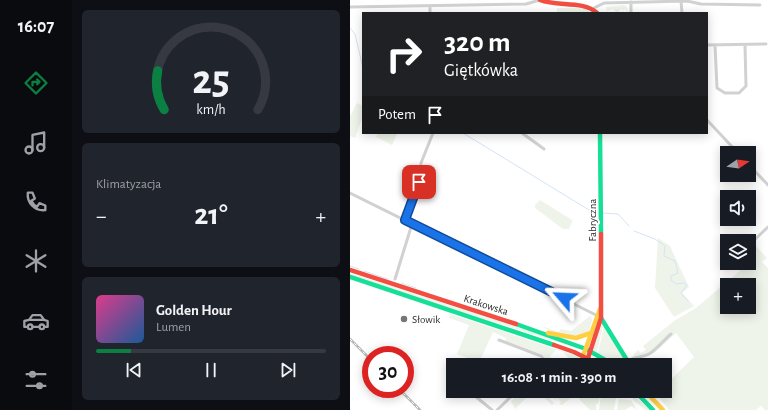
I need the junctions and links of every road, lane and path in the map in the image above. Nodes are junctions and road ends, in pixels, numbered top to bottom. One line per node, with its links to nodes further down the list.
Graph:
1 (540, 0): 5 (street); 7 (main road)
2 (681, 1): 3 (street); 4 (street); 11 (street)
3 (631, 2): 7 (street); 10 (street)
4 (760, 5)
5 (430, 6): 6 (street); 8 (street)
6 (350, 7)
7 (594, 8): 9 (main road)
8 (430, 12)
9 (596, 12)
10 (631, 12)
11 (682, 12)
12 (766, 44): 15 (street)
13 (708, 45): 14 (street)
14 (715, 45): 15 (street); 15 (street)
15 (745, 45)
16 (708, 121): 20 (street)
17 (433, 134): 25 (street)
18 (523, 134): 21 (street)
19 (600, 134): 32 (main road, Fabryczna)
20 (731, 146)
21 (544, 148)
22 (756, 172): 23 (street)
23 (768, 185)
24 (350, 193): 25 (street)
25 (405, 220): 26 (street)
26 (412, 224): 31 (street); 32 (street)
27 (768, 227): 28 (street)
28 (756, 238)
29 (350, 270): 33 (main road, Krakowska)
30 (350, 277): 38 (main road, Krakowska)
31 (395, 279)
32 (599, 316): 34 (main road, Fabryczna); 37 (main road, Fabryczna); 41 (main road)
33 (544, 333): 34 (main road); 37 (main road, Krakowska)
34 (591, 333): 37 (main road, Fabryczna)
35 (671, 334): 42 (street)
36 (499, 340): 39 (street)
37 (588, 350): 38 (main road, Fabryczna); 40 (main road, Krakowska)
38 (586, 357)
39 (543, 358)
40 (602, 358)
41 (626, 358)
42 (639, 358)
43 (477, 398): 47 (street)
44 (510, 398): 48 (street)
45 (642, 398): 49 (main road)
46 (652, 398): 50 (main road)
47 (492, 410)
48 (498, 410)
49 (653, 410)
50 (663, 410)

